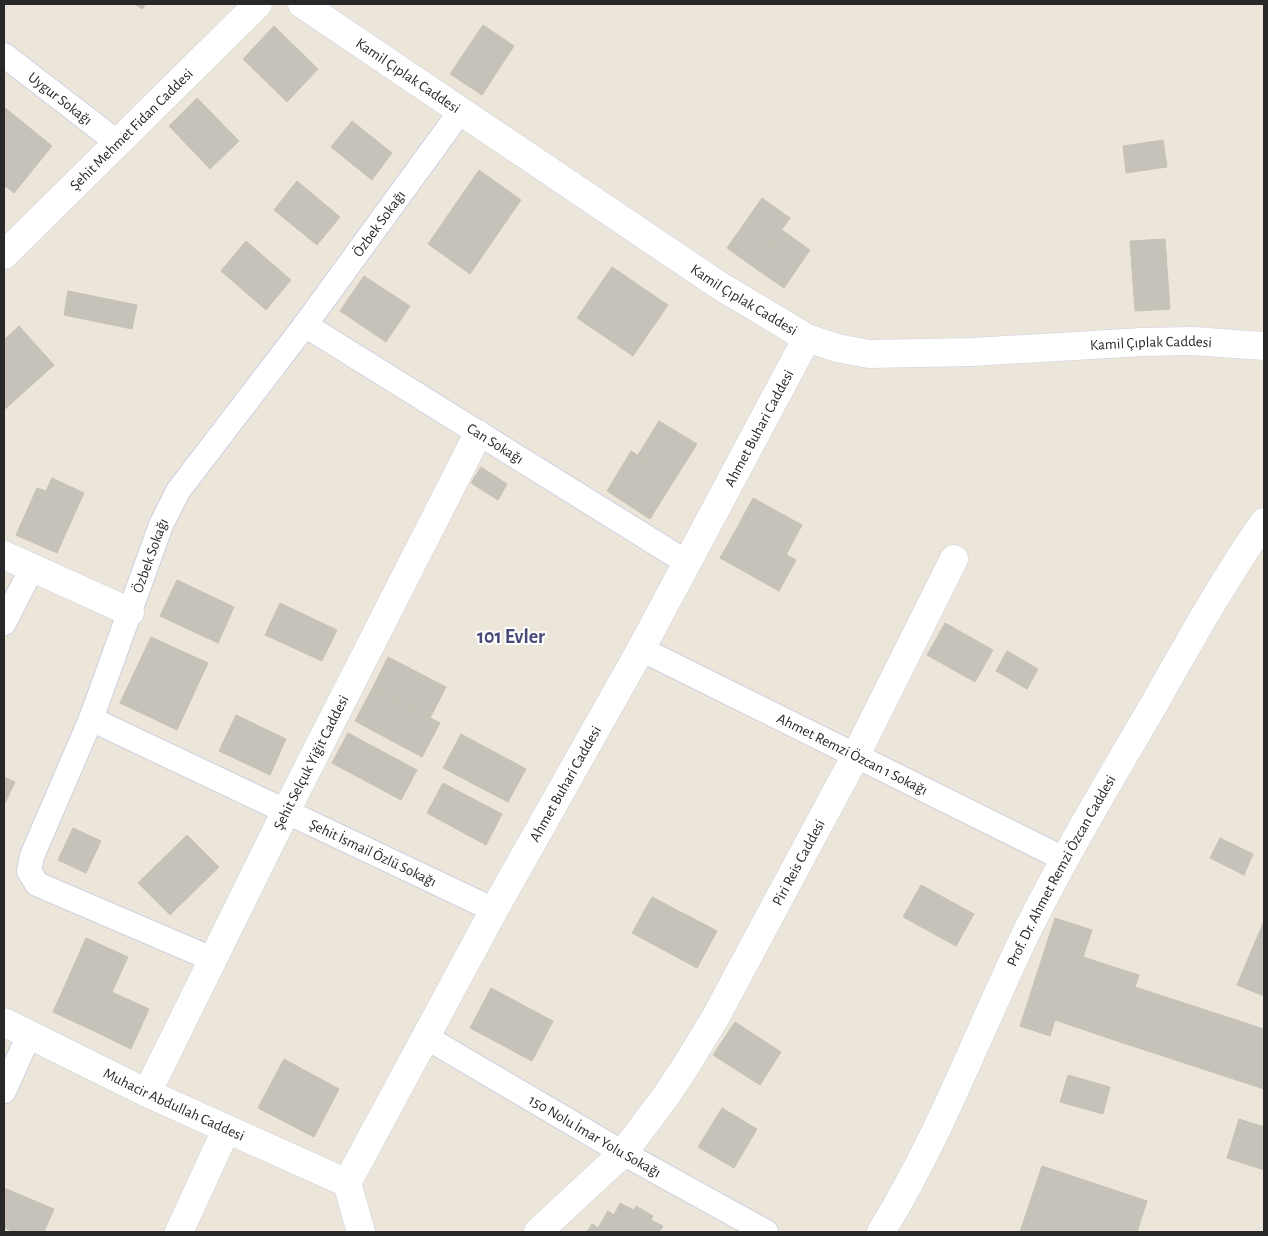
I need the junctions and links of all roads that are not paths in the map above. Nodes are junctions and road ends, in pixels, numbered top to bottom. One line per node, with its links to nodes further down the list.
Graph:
1 (258, 4): 5 (street, Şehit Mehmet Fidan Caddesi)
2 (302, 4): 4 (street, Kamil Çıplak Caddesi)
3 (4, 54): 5 (street, Uygur Sokağı)
4 (460, 112): 7 (street, Özbek Sokağı); 8 (street, Kamil Çıplak Caddesi)
5 (118, 143): 6 (street, Şehit Mehmet Fidan Caddesi)
6 (4, 255)
7 (304, 325): 10 (street, Can Sokağı); 16 (street, Özbek Sokağı)
8 (807, 338): 9 (street, Kamil Çıplak Caddesi); 14 (street, Ahmet Buhari Caddesi)
9 (1264, 346)
10 (478, 434): 14 (street, Can Sokağı); 21 (street, Şehit Selçuk Yiğit Caddesi)
11 (1264, 522): 22 (street, Prof. Dr. Ahmet Remzi Özcan Caddesi)
12 (4, 555): 15 (street)
13 (954, 559): 20 (street, Piri Reis Caddesi)
14 (686, 562): 18 (street, Ahmet Buhari Caddesi)
15 (32, 568): 16 (street); 17 (street)
16 (130, 612): 19 (street, Özbek Sokağı)
17 (4, 623)
18 (641, 649): 20 (street, Ahmet Remzi Özcan 1 Sokağı); 23 (street, Ahmet Buhari Caddesi)
19 (91, 719): 21 (street, Şehit İsmail Özlü Sokağı); 24 (street, Özbek Sokağı)
20 (855, 757): 22 (street, Ahmet Remzi Özcan 1 Sokağı); 31 (street, Piri Reis Caddesi)
21 (286, 811): 23 (street, Şehit İsmail Özlü Sokağı); 24 (street, Şehit Selçuk Yiğit Caddesi)
22 (1064, 860): 37 (street, Prof. Dr. Ahmet Remzi Özcan Caddesi)
23 (494, 910): 27 (street, Ahmet Buhari Caddesi)
24 (212, 959): 29 (street, Şehit Selçuk Yiğit Caddesi)
25 (4, 1022): 26 (street, Muhacir Abdullah Caddesi)
26 (29, 1034): 28 (street); 29 (street, Muhacir Abdullah Caddesi)
27 (424, 1036): 31 (street, 150 Nolu İmar Yolu Sokağı); 32 (street, Ahmet Buhari Caddesi)
28 (4, 1091)
29 (147, 1093): 30 (street, Muhacir Abdullah Caddesi)
30 (226, 1130): 32 (street, Muhacir Abdullah Caddesi); 33 (street)
31 (623, 1152): 35 (street, Piri Reis Caddesi); 36 (street, 150 Nolu İmar Yolu Sokağı)
32 (347, 1183): 34 (street)
33 (179, 1232)
34 (361, 1232)
35 (538, 1232)
36 (766, 1232)
37 (881, 1232)

